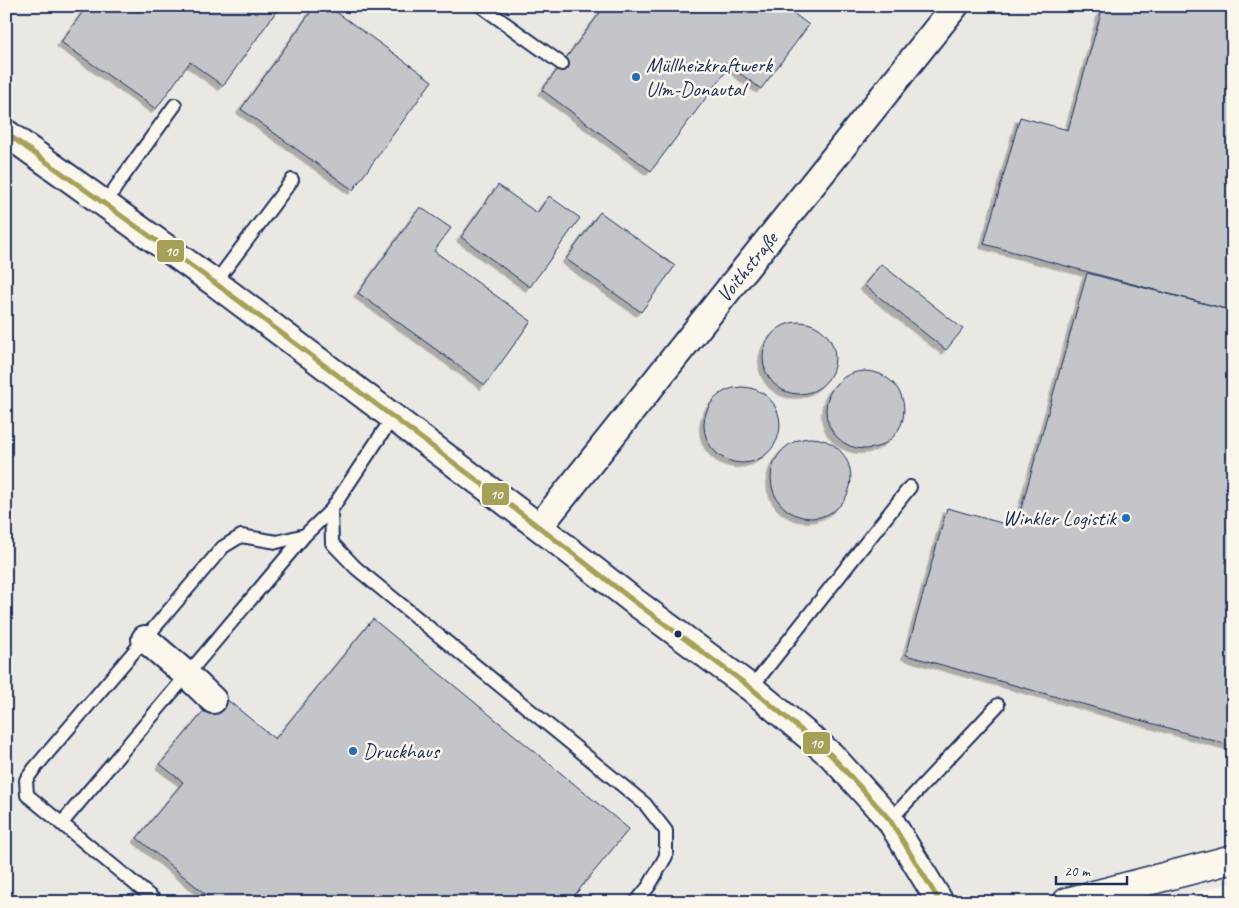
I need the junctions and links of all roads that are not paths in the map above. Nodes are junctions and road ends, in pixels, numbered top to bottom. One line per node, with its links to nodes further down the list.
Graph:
1 (481, 6): 3 (lane)
2 (955, 6): 12 (street, Voithstraße)
3 (562, 64)
4 (175, 105): 7 (lane)
5 (6, 133): 7 (street)
6 (292, 180): 8 (lane)
7 (105, 203): 8 (street)
8 (215, 283): 9 (street)
9 (393, 417): 11 (lane); 12 (street)
10 (910, 487): 16 (lane)
11 (331, 510): 13 (lane); 23 (lane)
12 (539, 527): 16 (street)
13 (305, 534): 14 (lane); 15 (lane)
14 (145, 639): 15 (street); 20 (lane)
15 (187, 675): 17 (street); 20 (lane)
16 (751, 688): 19 (street)
17 (213, 700)
18 (998, 705): 19 (lane)
19 (890, 820): 24 (street)
20 (61, 824): 22 (lane)
21 (1233, 859): 25 (street)
22 (157, 902)
23 (636, 902)
24 (940, 902)
25 (1067, 902)

